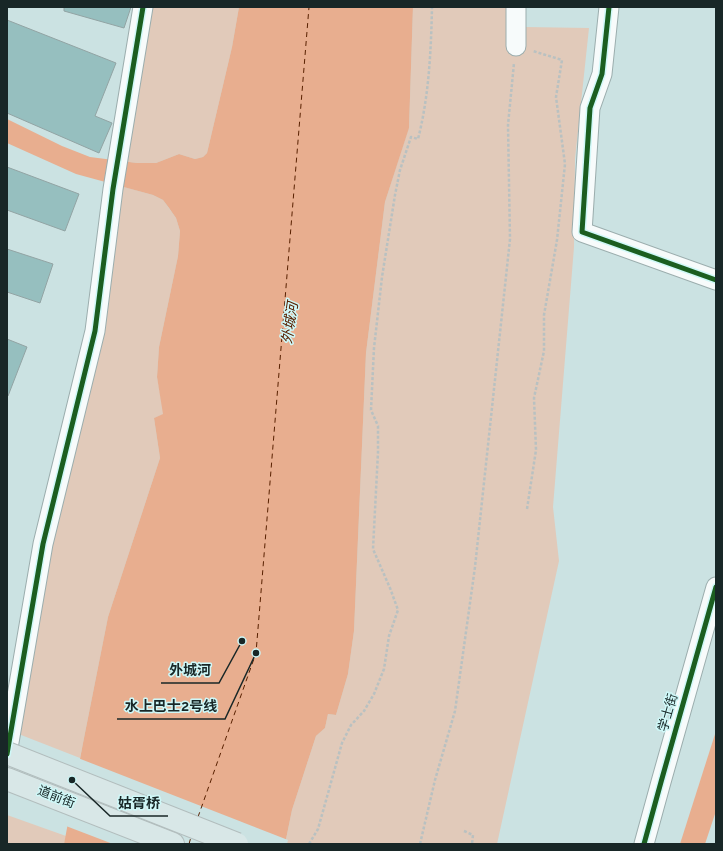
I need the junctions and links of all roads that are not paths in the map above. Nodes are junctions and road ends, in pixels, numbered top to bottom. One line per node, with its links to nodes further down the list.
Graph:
1 (142, 7): 7 (street)
2 (516, 7): 4 (street)
3 (609, 7): 5 (street)
4 (516, 46)
5 (716, 280)
6 (716, 588): 11 (street, 学士街)
7 (7, 754): 10 (main road, 道前街, bridge)
8 (7, 779): 9 (main road, 道前街)
9 (173, 844)
10 (237, 844)
11 (644, 844)

